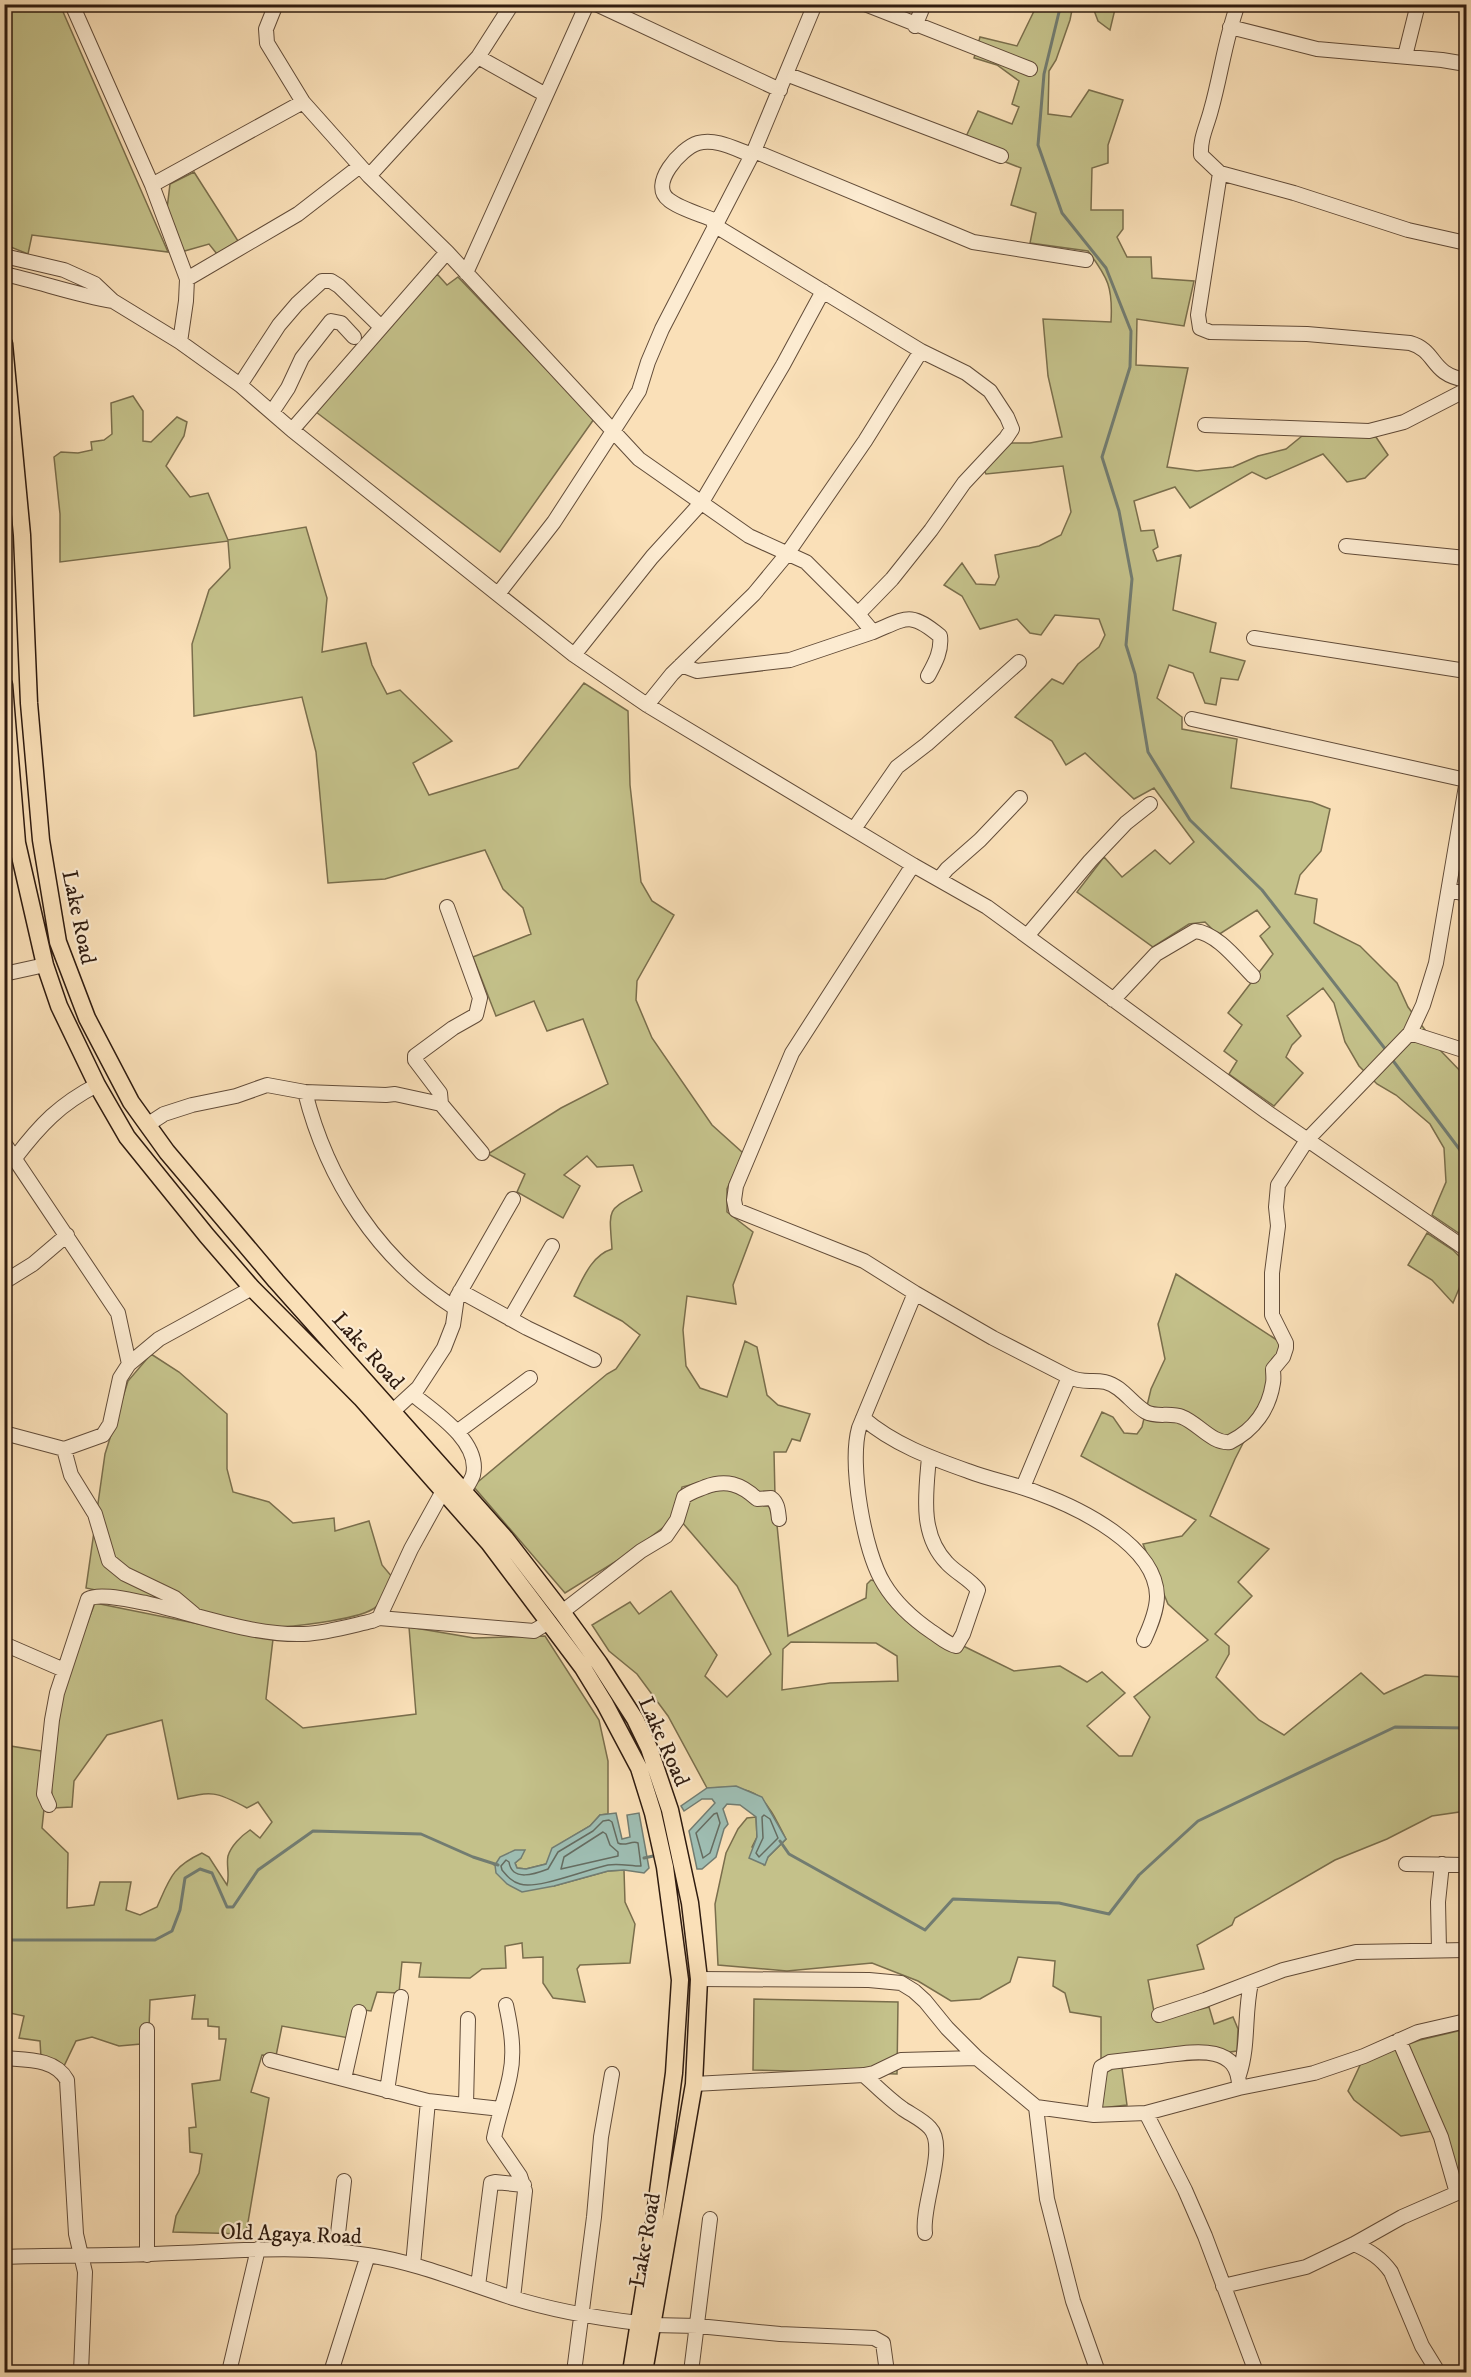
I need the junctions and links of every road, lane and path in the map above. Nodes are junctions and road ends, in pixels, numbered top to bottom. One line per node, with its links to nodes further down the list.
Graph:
1 (81, 4): 25 (street)
2 (276, 4): 20 (street)
3 (512, 4): 14 (street)
4 (587, 4): 19 (street)
5 (596, 4): 18 (street)
6 (815, 4): 17 (street)
7 (865, 4): 11 (street)
8 (924, 4): 11 (street)
9 (1238, 4): 12 (street)
10 (1418, 4): 13 (street)
11 (915, 26): 16 (street)
12 (1230, 27): 13 (street); 24 (street)
13 (1405, 56): 15 (street)
14 (478, 57): 19 (street); 23 (street)
15 (1467, 64)
16 (1030, 69)
17 (786, 74): 18 (street); 22 (street)
18 (780, 90): 21 (street)
19 (546, 95): 31 (street)
20 (303, 102): 23 (street); 25 (street)
21 (753, 153): 26 (street); 26 (street); 30 (street)
22 (1001, 156)
23 (365, 171): 28 (street); 33 (street)
24 (1220, 172): 27 (street); 41 (street)
25 (152, 185): 33 (street)
26 (715, 223): 34 (street); 47 (street)
27 (1467, 243)
28 (447, 252): 31 (street); 36 (street)
29 (4, 256): 35 (street)
30 (1086, 260)
31 (466, 273): 47 (street)
32 (4, 274): 35 (street)
33 (187, 279): 38 (street)
34 (823, 291): 40 (street); 48 (street)
35 (113, 300): 38 (street)
36 (381, 327): 42 (street); 46 (street)
37 (354, 337): 44 (street)
38 (180, 342): 42 (street)
39 (4, 344): 85 (main road, Lake Road)
40 (921, 351): 50 (street); 53 (street)
41 (1467, 380)
42 (240, 385): 44 (street)
43 (1467, 390): 45 (street)
44 (272, 412): 46 (street)
45 (1205, 425)
46 (292, 430): 52 (street)
47 (614, 432): 48 (street); 52 (street)
48 (702, 502): 50 (street); 56 (street)
49 (1346, 546): 51 (street)
50 (787, 555): 53 (street); 58 (street)
51 (1467, 558)
52 (498, 594): 56 (street)
53 (858, 615): 54 (street)
54 (873, 632): 58 (street); 60 (street)
55 (1254, 638): 59 (street)
56 (574, 655): 62 (street)
57 (1019, 662): 69 (street)
58 (681, 664): 62 (street)
59 (1467, 671)
60 (928, 676)
61 (4, 685): 64 (main road, Lake Road)
62 (647, 705): 69 (street)
63 (1192, 719): 65 (street)
64 (6, 725): 76 (main road, Lake Road)
65 (1467, 780)
66 (1467, 786): 72 (street)
67 (1020, 798): 71 (street)
68 (1150, 804): 75 (street)
69 (854, 829): 70 (street)
70 (913, 865): 71 (street); 97 (street)
71 (939, 879): 75 (street)
72 (1449, 890): 73 (street); 80 (street)
73 (1467, 894)
74 (447, 907): 84 (street)
75 (1027, 936): 79 (street)
76 (45, 965): 77 (street); 82 (main road, Lake Road)
77 (4, 974)
78 (1253, 976): 79 (street)
79 (1113, 1000): 86 (street)
80 (1410, 1033): 81 (street); 86 (street)
81 (1467, 1051)
82 (97, 1085): 89 (street); 95 (main road, Lake Road)
83 (305, 1092): 84 (street); 85 (street); 98 (street)
84 (441, 1104): 88 (street)
85 (147, 1125): 105 (main road, Lake Road)
86 (1307, 1140): 93 (street); 102 (street)
87 (4, 1143): 89 (street)
88 (482, 1153)
89 (15, 1158): 91 (street)
90 (513, 1199): 96 (street)
91 (68, 1235): 94 (street); 101 (street)
92 (552, 1245): 99 (street)
93 (1467, 1249)
94 (4, 1282)
95 (252, 1288): 101 (street); 112 (main road, Lake Road)
96 (460, 1291): 98 (street); 99 (street)
97 (915, 1293): 102 (street); 106 (street)
98 (455, 1308): 104 (street)
99 (510, 1319): 100 (street)
100 (594, 1360)
101 (129, 1364): 109 (street)
102 (1069, 1377): 111 (street)
103 (530, 1378): 107 (street)
104 (412, 1394): 105 (street); 107 (street)
105 (393, 1411): 113 (main road, Lake Road)
106 (863, 1419): 110 (street); 110 (street)
107 (457, 1432): 113 (street)
108 (4, 1433): 109 (street)
109 (64, 1449): 116 (street)
110 (929, 1457): 111 (street)
111 (1023, 1487): 119 (street)
112 (443, 1491): 117 (street); 118 (main road, Lake Road)
113 (464, 1492): 115 (main road, Lake Road)
114 (779, 1519): 115 (street)
115 (562, 1612): 128 (main road, Lake Road)
116 (195, 1615): 117 (street); 121 (street)
117 (379, 1618): 118 (street)
118 (548, 1623): 170 (main road, Lake Road)
119 (1144, 1640)
120 (4, 1644): 121 (street)
121 (64, 1670): 122 (street)
122 (49, 1805)
123 (1406, 1864): 124 (street)
124 (1442, 1864): 125 (street); 126 (street)
125 (1467, 1865)
126 (1439, 1949): 127 (street); 129 (street)
127 (1467, 1950)
128 (699, 1979): 139 (street); 145 (main road, Lake Road)
129 (1251, 1983): 133 (street); 144 (street)
130 (401, 1997): 146 (street)
131 (506, 2006): 150 (street)
132 (359, 2012): 143 (street)
133 (1159, 2015)
134 (468, 2019): 148 (street)
135 (1467, 2021): 137 (street)
136 (147, 2030): 161 (street)
137 (1400, 2040): 144 (street); 155 (street)
138 (4, 2058): 162 (street)
139 (976, 2058): 142 (street); 149 (street)
140 (270, 2060): 143 (street)
141 (612, 2074): 169 (street)
142 (864, 2075): 145 (street); 157 (street)
143 (344, 2079): 146 (street)
144 (1239, 2081): 151 (street); 152 (street)
145 (694, 2084): 170 (main road, Lake Road)
146 (387, 2091): 147 (street)
147 (428, 2101): 148 (street); 165 (street)
148 (466, 2105): 150 (street)
149 (1036, 2107): 152 (street); 180 (street)
150 (501, 2109): 154 (street)
151 (1146, 2113): 152 (street); 167 (street)
152 (1094, 2115)
153 (344, 2181): 160 (street)
154 (524, 2185): 166 (street); 168 (street)
155 (1462, 2193): 158 (street)
156 (710, 2219): 171 (street)
157 (925, 2233)
158 (1354, 2244): 167 (street); 182 (street)
159 (258, 2249): 160 (street, Old Agaya Road); 161 (street, Old Agaya Road); 173 (street)
160 (336, 2251): 163 (street, Old Agaya Road)
161 (147, 2254): 162 (street, Old Agaya Road)
162 (80, 2255): 164 (street, Old Agaya Road); 172 (street)
163 (368, 2255): 165 (street, Old Agaya Road); 174 (street)
164 (4, 2257)
165 (413, 2265): 166 (street, Old Agaya Road)
166 (478, 2286): 168 (street, Old Agaya Road)
167 (1223, 2286): 181 (street)
168 (513, 2298): 169 (street, Old Agaya Road)
169 (581, 2314): 170 (street, Old Agaya Road); 175 (street)
170 (646, 2324): 171 (street, Old Agaya Road); 176 (main road, Lake Road); 177 (main road, Lake Road)
171 (698, 2326): 178 (street); 179 (street, Old Agaya Road)
172 (81, 2373)
173 (229, 2373)
174 (331, 2373)
175 (574, 2373)
176 (631, 2373)
177 (644, 2373)
178 (691, 2373)
179 (887, 2373)
180 (1098, 2373)
181 (1256, 2373)
182 (1438, 2373)

